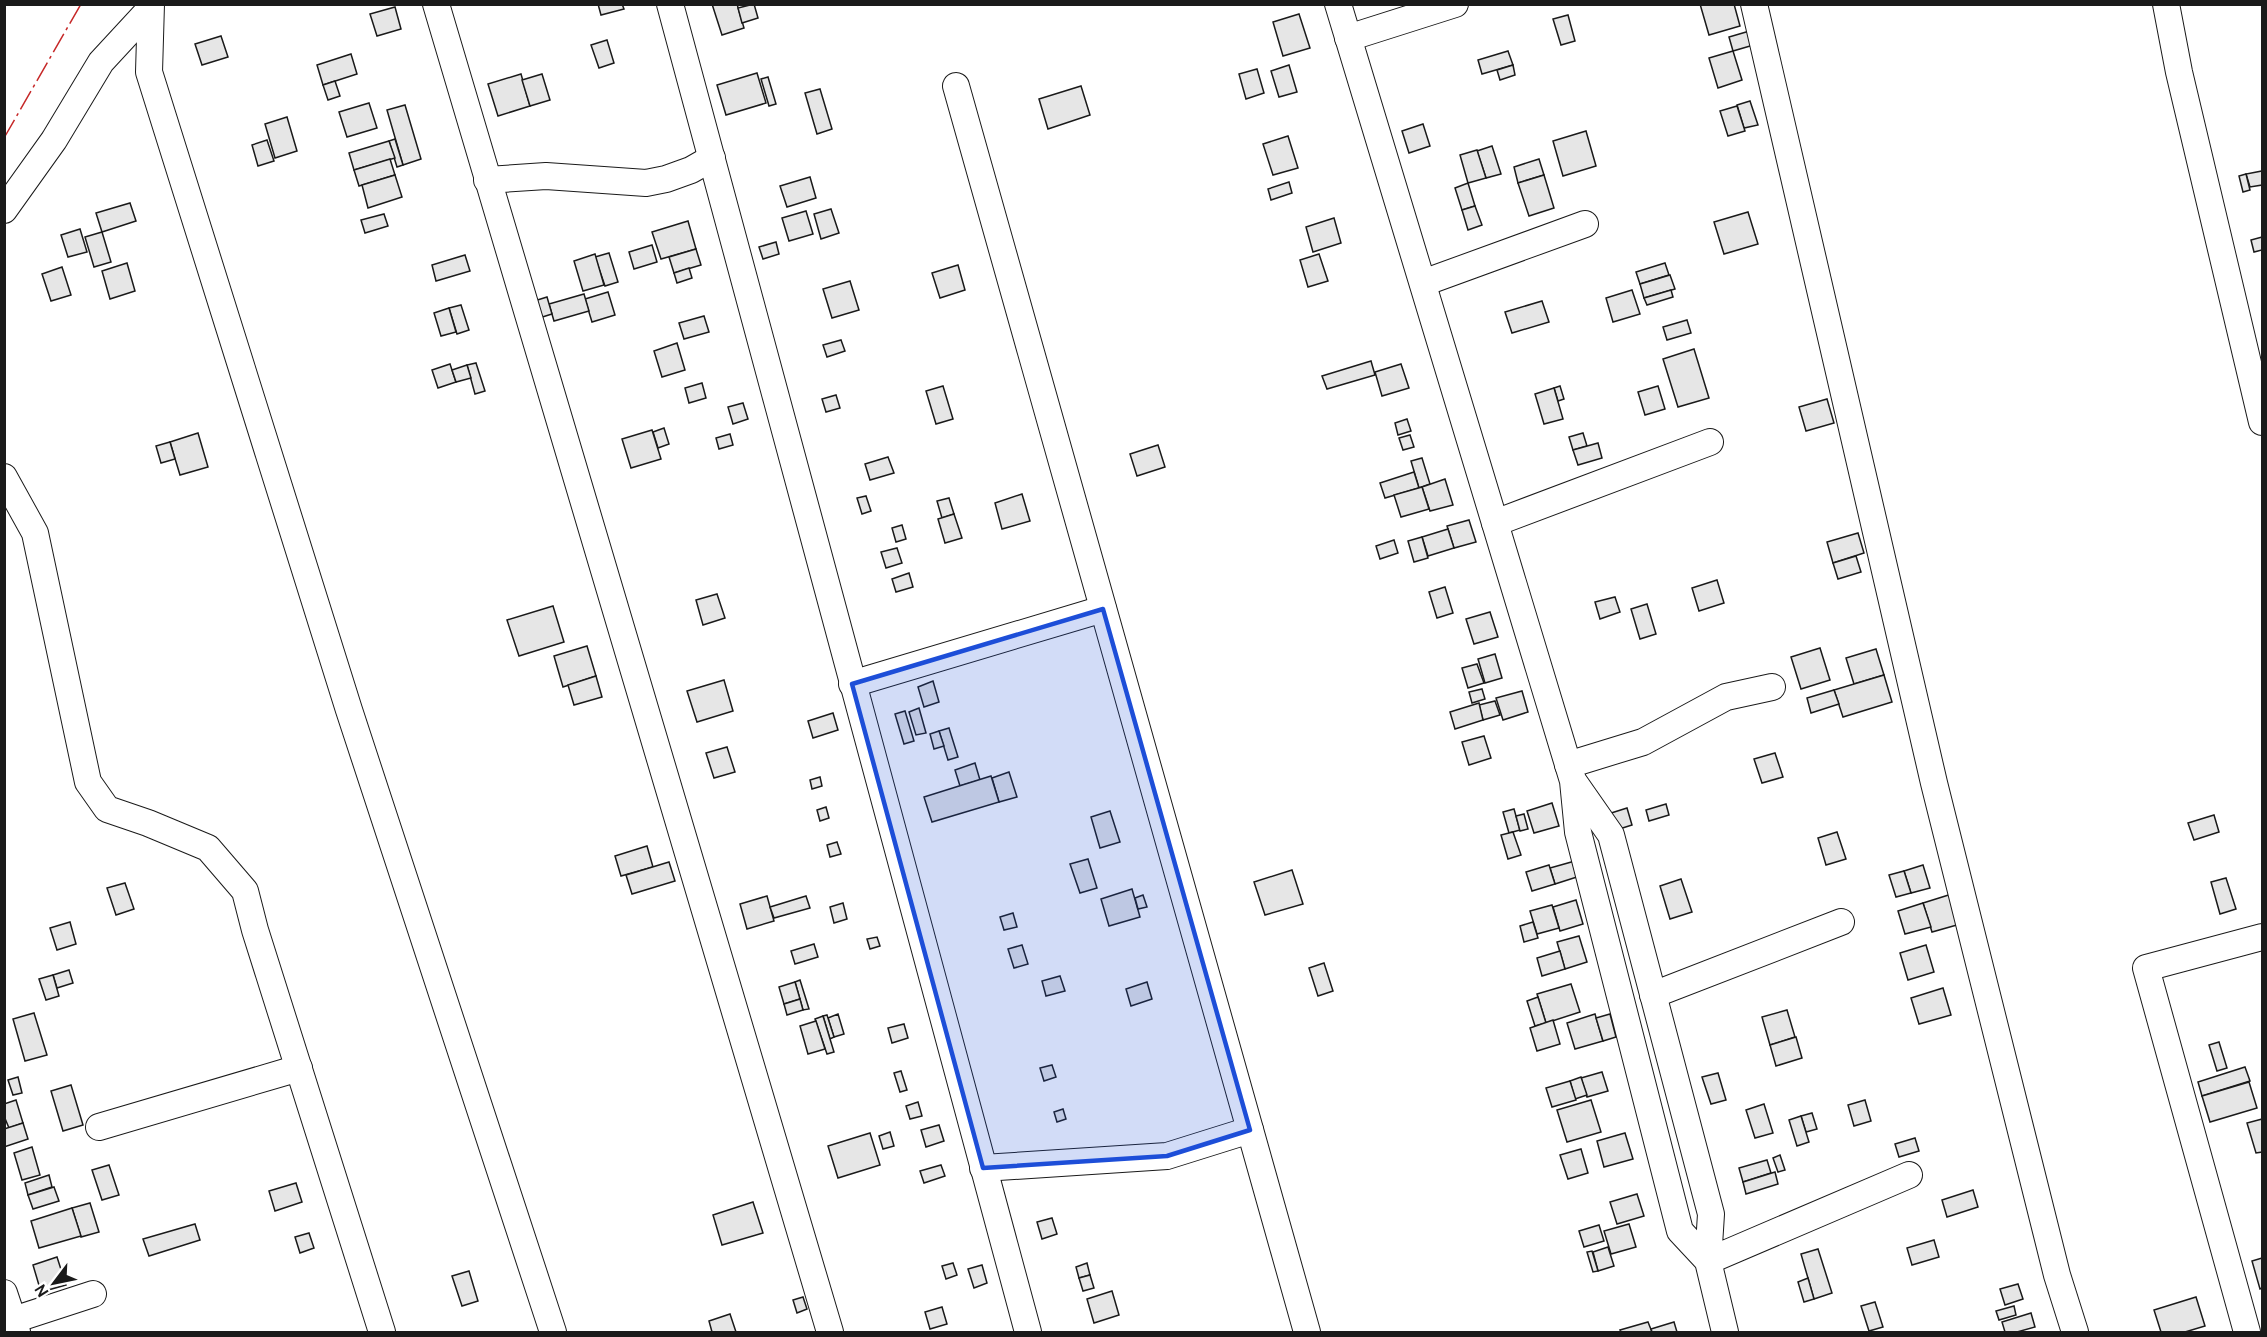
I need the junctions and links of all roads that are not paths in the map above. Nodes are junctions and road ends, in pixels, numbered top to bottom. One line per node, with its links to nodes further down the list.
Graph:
1 (436, 4): 11 (street)
2 (670, 4): 10 (street)
3 (1338, 4): 8 (street)
4 (1455, 4): 8 (street)
5 (1754, 4): 41 (street)
6 (2166, 4): 15 (street)
7 (150, 7): 12 (street); 36 (street)
8 (1348, 38): 14 (street)
9 (956, 86): 19 (street)
10 (712, 158): 11 (street); 20 (street)
11 (487, 180): 37 (street)
12 (4, 210)
13 (1585, 224): 14 (street)
14 (1423, 283): 18 (street)
15 (2262, 422)
16 (1710, 441): 18 (street)
17 (4, 477): 26 (street)
18 (1495, 523): 22 (street)
19 (1103, 609): 20 (street); 28 (street)
20 (852, 684): 29 (street)
21 (1772, 687): 22 (street)
22 (1570, 773): 25 (street); 31 (street)
23 (1841, 922): 25 (street)
24 (2262, 937): 42 (street)
25 (1653, 995): 31 (street)
26 (299, 1068): 27 (street); 35 (street)
27 (99, 1127)
28 (1250, 1130): 29 (street); 39 (street)
29 (983, 1168): 38 (street)
30 (1909, 1174): 31 (street)
31 (1708, 1261): 40 (street)
32 (4, 1293): 34 (street)
33 (93, 1294): 34 (street)
34 (12, 1325)
35 (382, 1332)
36 (552, 1332)
37 (830, 1332)
38 (1028, 1332)
39 (1307, 1332)
40 (1725, 1332)
41 (2075, 1332)
42 (2247, 1332)

